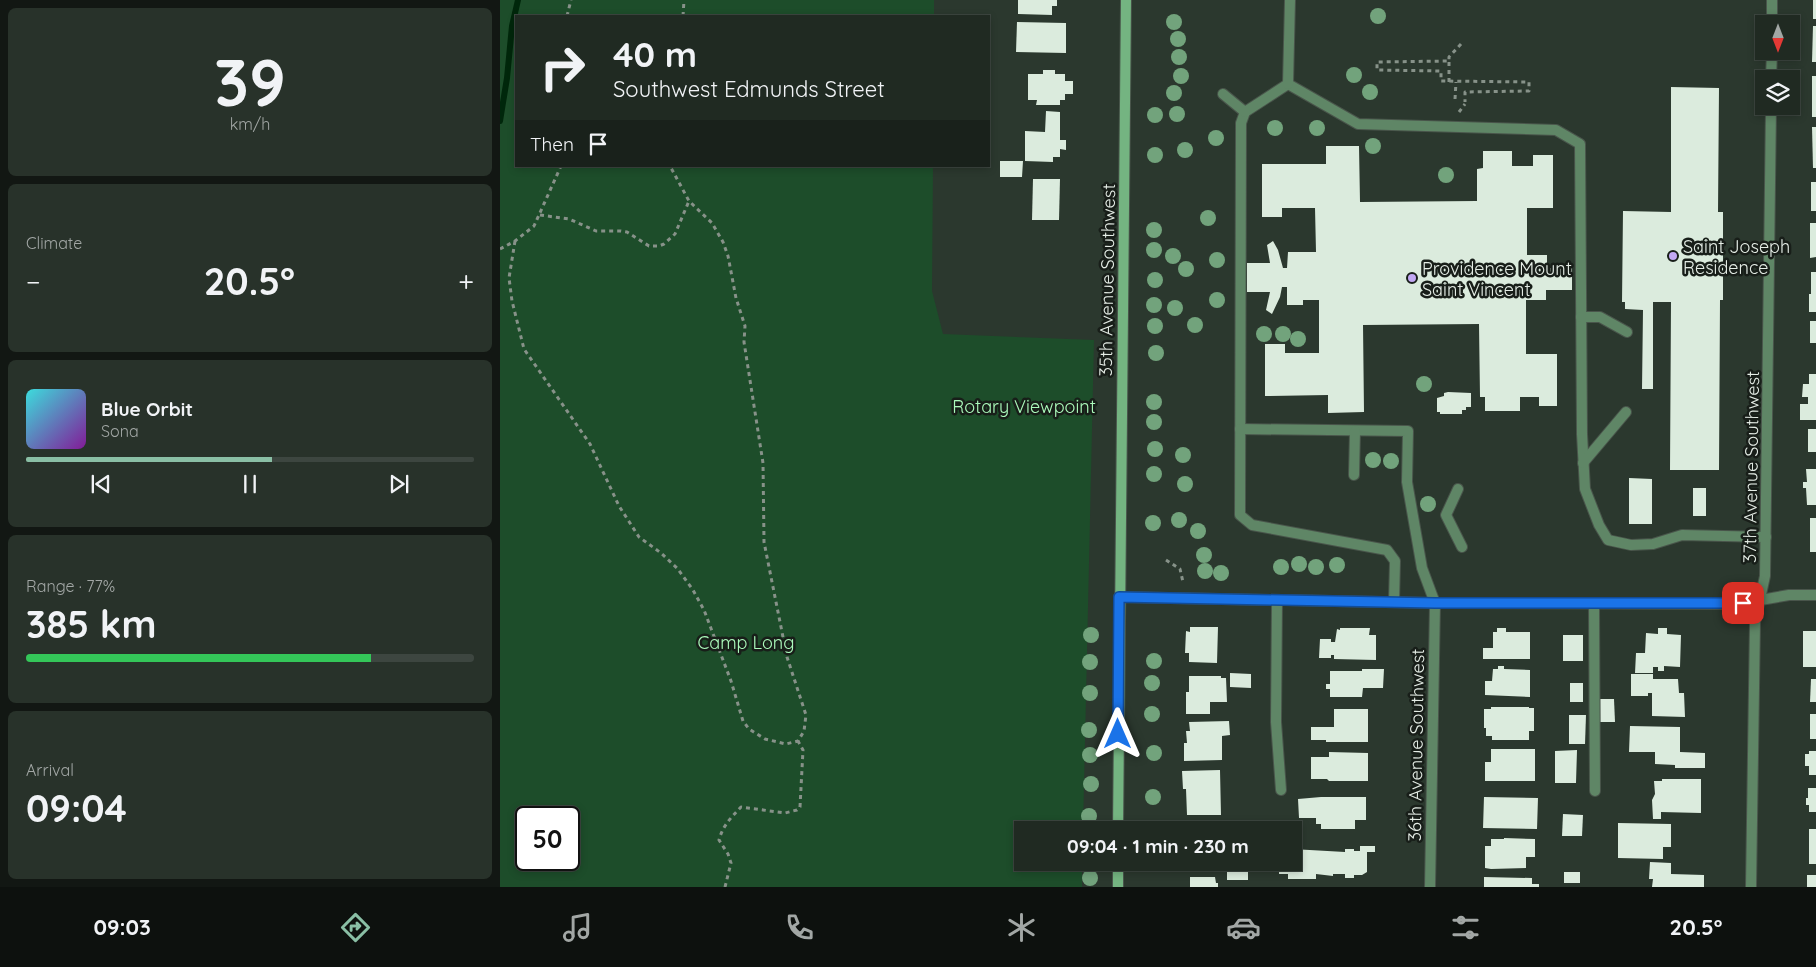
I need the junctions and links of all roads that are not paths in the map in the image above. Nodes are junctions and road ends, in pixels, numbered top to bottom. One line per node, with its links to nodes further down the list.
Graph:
1 (1126, 0): 20 (main road, 35th Avenue Southwest)
2 (1290, 0): 5 (street)
3 (1772, 0): 4 (street)
4 (1772, 15)
5 (1288, 84): 7 (street); 9 (street)
6 (1223, 94): 7 (street)
7 (1246, 112): 12 (street)
8 (1771, 115): 17 (street, 37th Avenue Southwest)
9 (1581, 317): 10 (street); 14 (street)
10 (1627, 332)
11 (1626, 412): 14 (street)
12 (1240, 429): 13 (street); 23 (street)
13 (1355, 431): 15 (street); 24 (street)
14 (1583, 463): 17 (street)
15 (1354, 475)
16 (1458, 489): 18 (street)
17 (1766, 537): 22 (street, 37th Avenue Southwest)
18 (1462, 547)
19 (1816, 595): 22 (street)
20 (1119, 597): 21 (street); 28 (main road, 35th Avenue Southwest)
21 (1277, 600): 23 (street); 26 (street)
22 (1760, 600): 25 (street); 32 (street, 37th Avenue Southwest)
23 (1394, 602): 24 (street)
24 (1435, 603): 25 (street); 31 (street, 36th Avenue Southwest)
25 (1594, 603): 27 (street)
26 (1281, 790)
27 (1595, 791)
28 (1118, 821)
29 (1118, 871): 30 (main road)
30 (1118, 887)
31 (1430, 887)
32 (1751, 887)

